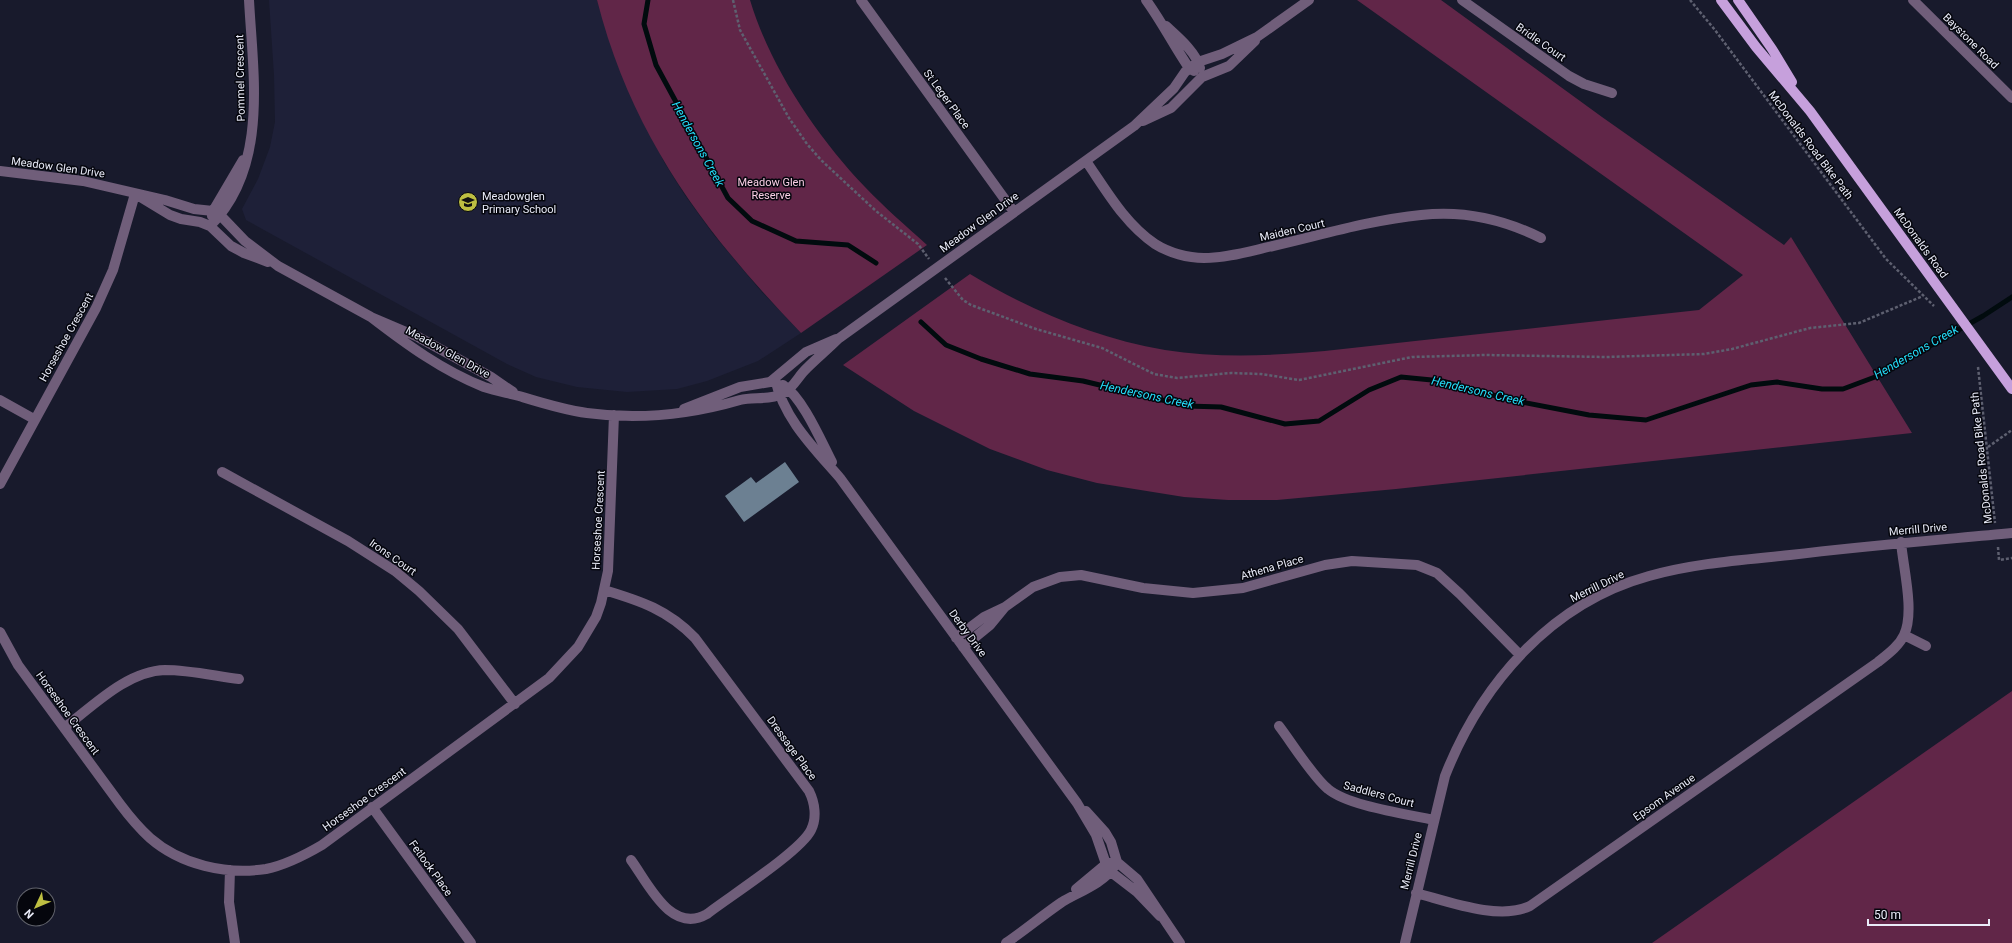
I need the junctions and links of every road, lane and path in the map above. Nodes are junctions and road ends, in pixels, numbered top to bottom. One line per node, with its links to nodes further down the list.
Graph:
1 (249, 0): 24 (street, Pommel Crescent)
2 (733, 0): 28 (path)
3 (861, 0): 23 (street, St Leger Place)
4 (1146, 0): 11 (street)
5 (1309, 0): 12 (street, Meadow Glen Drive)
6 (1462, 0): 16 (street, Bridle Court)
7 (1690, 0): 28 (path, McDonalds Road Bike Path)
8 (1721, 0): 18 (main road, McDonalds Road)
9 (1738, 0): 18 (main road, McDonalds Road)
10 (1913, 0): 17 (street, Baystone Road)
11 (1161, 20): 13 (street); 14 (street)
12 (1257, 37): 13 (street, Meadow Glen Drive); 15 (street, Meadow Glen Drive)
13 (1198, 62): 14 (street, Meadow Glen Drive); 15 (street)
14 (1189, 68): 15 (street); 19 (street, Meadow Glen Drive)
15 (1202, 77): 19 (street, Meadow Glen Drive)
16 (1612, 93)
17 (2012, 98)
18 (1810, 111): 33 (main road, McDonalds Road)
19 (1134, 126): 20 (street, Meadow Glen Drive)
20 (1086, 160): 23 (street, Meadow Glen Drive); 26 (street, Maiden Court)
21 (0, 171): 22 (street, Meadow Glen Drive)
22 (135, 194): 24 (street, Meadow Glen Drive); 25 (street, Meadow Glen Drive); 38 (street, Horseshoe Crescent)
23 (1014, 212): 28 (street, Meadow Glen Drive)
24 (217, 213): 25 (street, Pommel Crescent); 27 (street, Meadow Glen Drive)
25 (210, 226): 27 (street, Meadow Glen Drive)
26 (1541, 238)
27 (278, 266): 37 (street, Meadow Glen Drive)
28 (937, 267): 29 (street, Meadow Glen Drive)
29 (838, 339): 31 (street, Meadow Glen Drive); 32 (street, Meadow Glen Drive)
30 (1977, 364): 40 (path, McDonalds Road Bike Path)
31 (775, 379): 32 (street, Derby Drive); 34 (street, Derby Drive); 36 (street, Meadow Glen Drive)
32 (789, 389): 34 (street, Meadow Glen Drive); 42 (street, Derby Drive)
33 (2012, 389)
34 (778, 395): 36 (street, Meadow Glen Drive); 42 (street, Derby Drive)
35 (0, 400): 38 (street)
36 (676, 412): 37 (street, Meadow Glen Drive)
37 (614, 415): 48 (street, Horseshoe Crescent)
38 (34, 419): 43 (street, Horseshoe Crescent)
39 (2012, 430): 40 (path)
40 (1987, 447): 45 (path, McDonalds Road Bike Path)
41 (222, 472): 57 (street, Irons Court)
42 (840, 478): 52 (street, Derby Drive)
43 (0, 484)
44 (2012, 533): 45 (street, Merrill Drive)
45 (1996, 534): 46 (street, Merrill Drive); 47 (path, McDonalds Road Bike Path)
46 (1901, 542): 51 (street, Epsom Avenue); 55 (street, Merrill Drive)
47 (2012, 558)
48 (604, 590): 57 (street, Horseshoe Crescent); 63 (street, Dressage Place)
49 (1005, 607): 52 (street, Athena Place); 54 (street, Athena Place); 55 (street, Athena Place)
50 (0, 632): 59 (street, Horseshoe Crescent)
51 (1904, 635): 53 (street); 67 (street, Epsom Avenue)
52 (956, 638): 54 (street, Derby Drive)
53 (1926, 646)
54 (963, 647): 60 (street, Derby Drive)
55 (1520, 655): 62 (street, Merrill Drive)
56 (239, 679): 59 (street)
57 (515, 704): 61 (street, Horseshoe Crescent)
58 (1279, 726): 62 (street, Saddlers Court)
59 (64, 728): 66 (street, Horseshoe Crescent)
60 (1077, 803): 64 (street, Derby Drive); 65 (street, Derby Drive)
61 (372, 808): 66 (street, Horseshoe Crescent); 70 (street, Fetlock Place)
62 (1434, 820): 67 (street, Merrill Drive)
63 (631, 860)
64 (1117, 862): 65 (street); 68 (street)
65 (1109, 868): 68 (street); 71 (street)
66 (230, 870): 69 (street)
67 (1416, 893): 73 (street, Merrill Drive)
68 (1160, 916): 72 (street)
69 (235, 943)
70 (471, 943)
71 (1006, 943)
72 (1180, 943)
73 (1405, 943)

